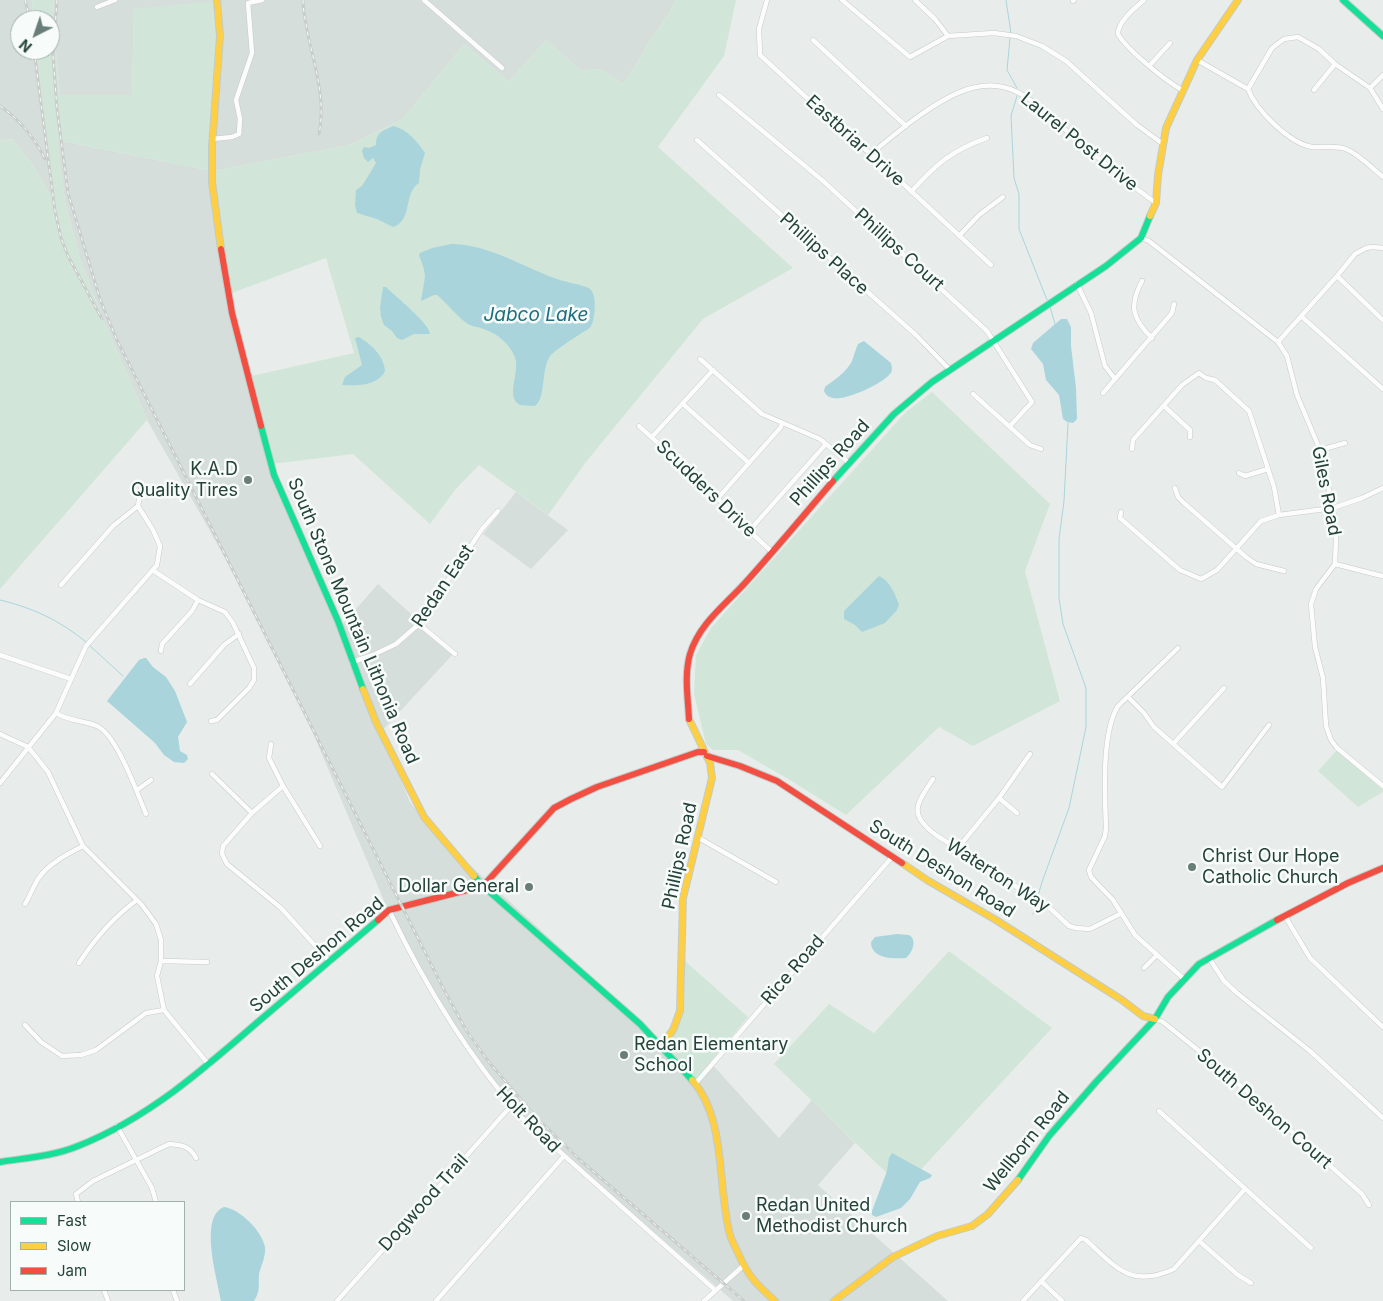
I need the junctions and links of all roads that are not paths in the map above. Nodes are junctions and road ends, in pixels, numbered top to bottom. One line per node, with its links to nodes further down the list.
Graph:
1 (115, 0): 11 (street)
2 (217, 0): 28 (street, South Stone Mountain Lithonia Road)
3 (262, 0): 28 (street)
4 (424, 0): 19 (street)
5 (767, 0): 32 (street, Eastbriar Drive)
6 (842, 0): 12 (street)
7 (915, 0): 12 (street)
8 (1144, 0): 18 (street)
9 (1238, 0): 16 (street)
10 (1343, 0): 13 (street)
11 (97, 7)
12 (948, 36): 31 (street)
13 (1383, 36)
14 (813, 40): 27 (street)
15 (1170, 43): 18 (street)
16 (1197, 60): 22 (street); 23 (street)
17 (1335, 64): 21 (street); 22 (street); 24 (street)
18 (1150, 66): 23 (street)
19 (502, 68)
20 (1383, 74): 21 (street)
21 (1370, 88): 26 (street)
22 (1248, 89): 33 (street)
23 (1182, 90): 31 (street)
24 (1314, 90)
25 (719, 94): 48 (street, Phillips Court)
26 (1383, 110)
27 (906, 126): 32 (street, Laurel Post Drive); 36 (street, Laurel Post Drive)
28 (212, 138): 97 (street, South Stone Mountain Lithonia Road)
29 (987, 138): 34 (street)
30 (697, 140): 52 (street, Phillips Place)
31 (1163, 144): 36 (street)
32 (871, 154): 34 (street, Eastbriar Drive)
33 (1383, 177)
34 (911, 192): 37 (street, Eastbriar Drive)
35 (1003, 197): 37 (street)
36 (1156, 203): 38 (street)
37 (959, 236): 40 (street, Eastbriar Drive)
38 (1141, 238): 43 (street, Phillips Road); 49 (street, Giles Road)
39 (1383, 248): 41 (street)
40 (991, 265)
41 (1337, 276): 45 (street); 46 (street)
42 (1142, 281): 47 (street)
43 (1077, 284): 48 (street, Phillips Road); 53 (street)
44 (1174, 304): 47 (street)
45 (1301, 316): 49 (street); 54 (street)
46 (1383, 320)
47 (1152, 338): 53 (street)
48 (993, 341): 52 (street, Phillips Road); 61 (street, Phillips Court)
49 (1278, 342): 68 (street, Giles Road)
50 (700, 359): 51 (street)
51 (713, 370): 57 (street); 59 (street)
52 (950, 370): 70 (street, Phillips Road)
53 (1115, 379): 55 (street)
54 (1383, 389)
55 (1103, 393)
56 (973, 394): 61 (street)
57 (683, 404): 62 (street); 69 (street)
58 (1164, 406): 63 (street); 67 (street); 71 (street)
59 (782, 423): 65 (street); 69 (street)
60 (639, 426): 62 (street, Scudders Drive)
61 (1010, 426): 66 (street)
62 (652, 437): 76 (street, Scudders Drive)
63 (1190, 437)
64 (1344, 442): 68 (street)
65 (826, 444): 70 (street); 82 (street)
66 (1041, 449)
67 (1132, 449)
68 (1320, 450): 78 (street, Giles Road)
69 (749, 462): 76 (street)
70 (849, 463): 84 (street, Phillips Road)
71 (1268, 469): 72 (street); 81 (street)
72 (1239, 474)
73 (1175, 488): 83 (street)
74 (1383, 488): 78 (street)
75 (141, 489): 77 (street)
76 (718, 498): 82 (street, Scudders Drive)
77 (138, 506): 86 (street); 89 (street)
78 (1333, 508): 81 (street); 85 (street, Giles Road)
79 (498, 512): 91 (street, Redan East)
80 (1121, 512): 83 (street)
81 (1279, 515): 83 (street)
82 (749, 531): 84 (street, Scudders Drive)
83 (1236, 549): 87 (street)
84 (772, 552): 109 (street, Phillips Road)
85 (1335, 564): 88 (street); 116 (street)
86 (154, 571): 90 (street); 98 (street)
87 (1284, 571)
88 (1382, 576)
89 (60, 584)
90 (198, 600): 92 (street); 94 (street)
91 (419, 624): 95 (street); 97 (street, Redan East)
92 (238, 634): 99 (street); 103 (street)
93 (1178, 648): 101 (street)
94 (161, 651)
95 (455, 654)
96 (0, 655): 98 (street)
97 (352, 662): 129 (street, South Stone Mountain Lithonia Road)
98 (71, 679): 102 (street)
99 (190, 684)
100 (1224, 688): 107 (street)
101 (1128, 697): 107 (street); 133 (street)
102 (56, 713): 108 (street); 117 (street)
103 (211, 721)
104 (1269, 725): 107 (street)
105 (0, 734): 108 (street)
106 (271, 744): 115 (street)
107 (1173, 744)
108 (28, 746): 114 (street); 123 (street)
109 (706, 754): 122 (street, Phillips Road); 126 (street, South Deshon Road); 129 (street)
110 (1030, 754): 118 (street)
111 (212, 774): 119 (street)
112 (933, 779): 125 (street, Waterton Way)
113 (151, 780): 117 (street)
114 (0, 783)
115 (283, 786): 119 (street); 124 (street)
116 (1383, 786)
117 (136, 790): 121 (street)
118 (999, 798): 120 (street); 125 (street)
119 (252, 813): 140 (street)
120 (1017, 813)
121 (146, 814)
122 (699, 838): 128 (street); 147 (street, Phillips Road)
123 (83, 846): 130 (street); 131 (street)
124 (320, 846)
125 (957, 849): 133 (street, Waterton Way)
126 (892, 857): 144 (street, South Deshon Road); 149 (street, Rice Road)
127 (1383, 868): 134 (street, Wellborn Road)
128 (776, 882)
129 (483, 886): 132 (street, South Deshon Road); 147 (street, South Stone Mountain Lithonia Road)
130 (137, 900): 137 (street); 138 (street)
131 (25, 904)
132 (389, 910): 140 (street, South Deshon Road); 150 (street, Holt Road)
133 (1120, 914): 135 (street)
134 (1285, 916): 136 (street, Wellborn Road); 146 (street)
135 (1157, 955): 141 (street); 142 (street)
136 (1209, 958): 142 (street, Wellborn Road); 152 (street)
137 (162, 961): 139 (street); 143 (street)
138 (79, 962)
139 (207, 962)
140 (330, 962): 148 (street, South Deshon Road)
141 (1144, 968)
142 (1184, 979): 144 (street, Wellborn Road)
143 (164, 1010): 145 (street); 148 (street)
144 (1155, 1019): 161 (street, South Deshon Court); 172 (street, Wellborn Road)
145 (25, 1025)
146 (1383, 1027)
147 (661, 1046): 149 (street, South Stone Mountain Lithonia Road)
148 (209, 1065): 153 (street, South Deshon Road)
149 (695, 1084): 164 (street, South Stone Mountain Lithonia Road)
150 (511, 1106): 154 (street, Holt Road); 168 (street, Dogwood Trail)
151 (1159, 1111): 158 (street)
152 (1383, 1118)
153 (117, 1126): 156 (street); 157 (street, South Deshon Road)
154 (564, 1156): 167 (street, Holt Road); 169 (street)
155 (196, 1158): 156 (street)
156 (136, 1160): 159 (street); 160 (street)
157 (0, 1162)
158 (1245, 1189): 162 (street); 163 (street)
159 (78, 1201)
160 (156, 1201)
161 (1370, 1205)
162 (1199, 1241): 165 (street); 166 (street)
163 (1311, 1248)
164 (743, 1266): 167 (street); 171 (street, South Stone Mountain Lithonia Road)
165 (1041, 1282): 173 (street); 174 (street)
166 (1251, 1283)
167 (715, 1290): 170 (street)
168 (337, 1301)
169 (436, 1301)
170 (704, 1301)
171 (775, 1301)
172 (834, 1301)
173 (1023, 1301)
174 (1062, 1301)

